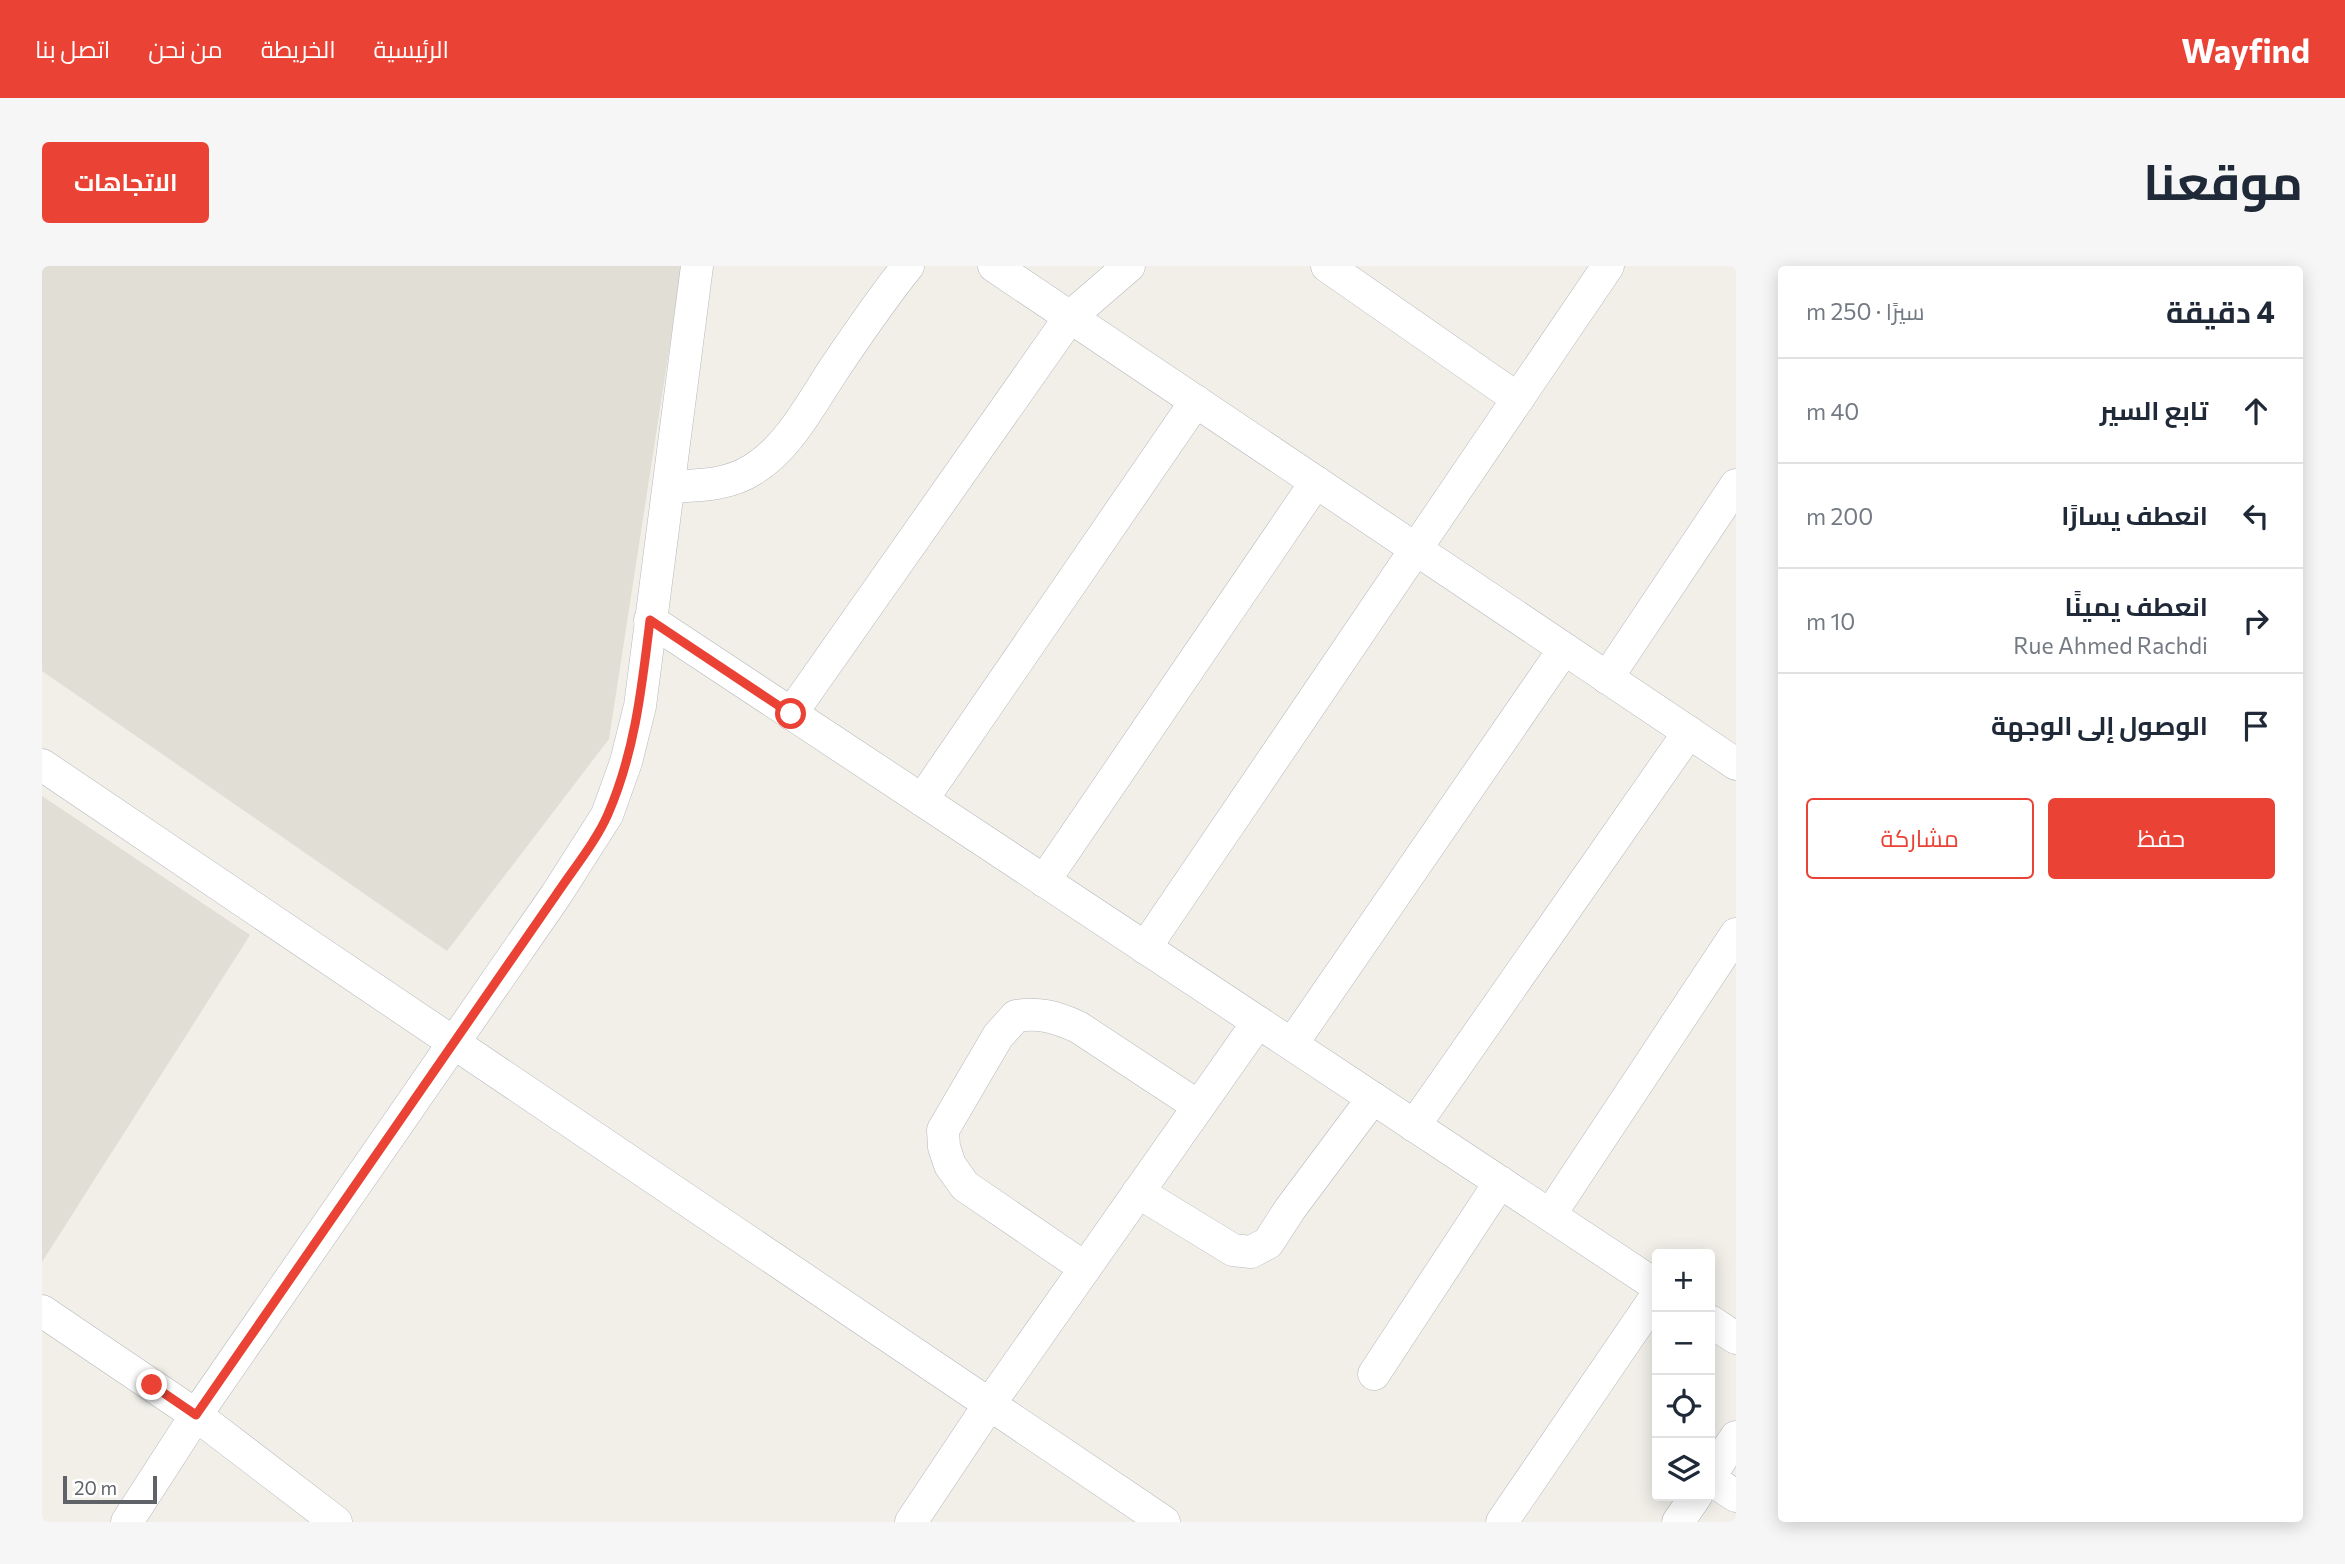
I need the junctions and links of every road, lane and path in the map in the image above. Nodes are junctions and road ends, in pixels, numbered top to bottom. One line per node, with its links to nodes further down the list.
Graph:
1 (697, 266): 11 (street)
2 (908, 266): 11 (street)
3 (994, 266): 7 (street)
4 (1129, 266): 7 (street)
5 (1327, 266): 8 (street)
6 (1602, 268): 8 (street)
7 (1070, 317): 9 (street); 17 (street)
8 (1518, 398): 13 (street)
9 (1196, 401): 10 (street); 21 (street)
10 (1316, 482): 13 (street); 22 (street)
11 (669, 487): 14 (street)
12 (1733, 496): 16 (street)
13 (1416, 549): 15 (street); 24 (street)
14 (650, 620): 17 (street); 26 (street)
15 (1564, 649): 16 (street); 27 (street)
16 (1607, 678): 18 (street)
17 (791, 714): 21 (street)
18 (1689, 732): 19 (street); 30 (street)
19 (1736, 764)
20 (42, 765): 26 (street)
21 (922, 800): 22 (street)
22 (1044, 881): 24 (street)
23 (1736, 934): 33 (street)
24 (1145, 948): 25 (street)
25 (1258, 1022): 27 (street); 29 (street)
26 (454, 1042): 41 (street); 42 (street)
27 (1292, 1044): 28 (street)
28 (1373, 1098): 30 (street); 32 (street)
29 (1199, 1107): 32 (street); 34 (street)
30 (1415, 1126): 31 (street)
31 (1500, 1182): 33 (street); 40 (street)
32 (1138, 1192): 34 (street)
33 (1549, 1214): 35 (street)
34 (1085, 1268): 41 (street)
35 (1652, 1283)
36 (1652, 1302): 52 (street)
37 (42, 1311): 42 (street)
38 (1715, 1324): 39 (street)
39 (1736, 1338)
40 (1374, 1374)
41 (989, 1405): 50 (street); 51 (street)
42 (196, 1415): 48 (street); 49 (street)
43 (1736, 1437): 44 (street)
44 (1715, 1470)
45 (1715, 1481): 46 (street)
46 (1736, 1496)
47 (1693, 1501): 53 (street)
48 (323, 1518)
49 (127, 1522)
50 (911, 1522)
51 (1164, 1522)
52 (1502, 1522)
53 (1678, 1522)

